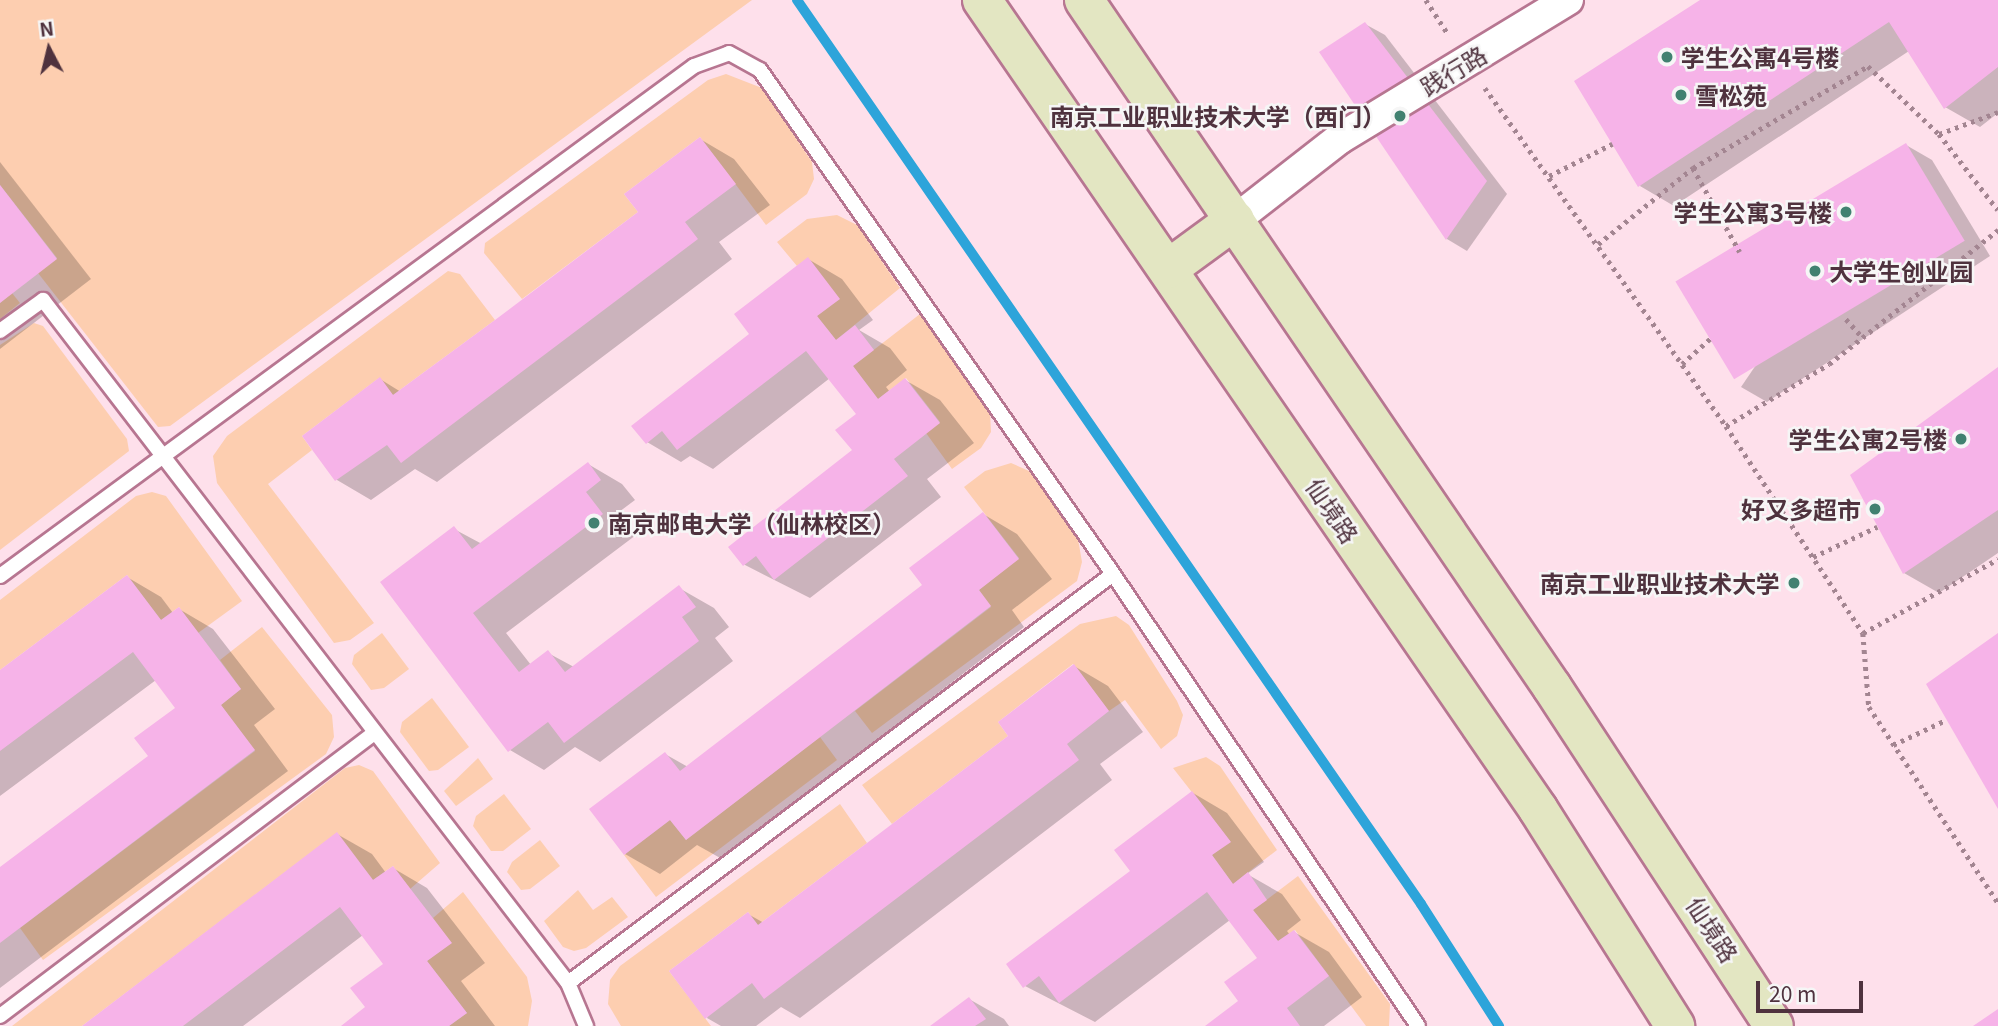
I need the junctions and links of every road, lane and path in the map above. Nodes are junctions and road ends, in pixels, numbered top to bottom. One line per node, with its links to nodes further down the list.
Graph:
1 (982, 0): 16 (main road, 仙境路)
2 (1084, 0): 12 (main road, 仙境路)
3 (1426, 0): 5 (path)
4 (1568, 0): 5 (street, 践行路)
5 (1466, 62): 10 (path); 12 (street, 践行路)
6 (1998, 112): 7 (path)
7 (1939, 134): 9 (path); 11 (path)
8 (1612, 144): 10 (path)
9 (1693, 168): 14 (path); 15 (path)
10 (1549, 176): 14 (path)
11 (1998, 210)
12 (1235, 220): 16 (main road); 39 (main road, 仙境路)
13 (1998, 230): 19 (path)
14 (1598, 244): 21 (path)
15 (1740, 251)
16 (1167, 269): 38 (main road, 仙境路)
17 (1846, 319): 19 (path)
18 (0, 331): 23 (lane)
19 (1863, 338): 22 (path)
20 (1710, 339): 21 (path)
21 (1682, 364): 22 (path)
22 (1726, 426): 25 (path)
23 (159, 454): 27 (lane); 28 (lane); 31 (lane)
24 (1877, 527): 25 (path)
25 (1813, 557): 29 (path)
26 (1998, 559): 29 (path)
27 (1113, 574): 34 (lane); 37 (lane)
28 (0, 576)
29 (1863, 633): 32 (path)
30 (1946, 720): 32 (path)
31 (374, 733): 34 (lane); 35 (lane)
32 (1894, 745): 33 (path)
33 (1998, 903)
34 (568, 983): 36 (lane)
35 (0, 1016)
36 (586, 1026)
37 (1418, 1026)
38 (1675, 1026)
39 (1774, 1026)

